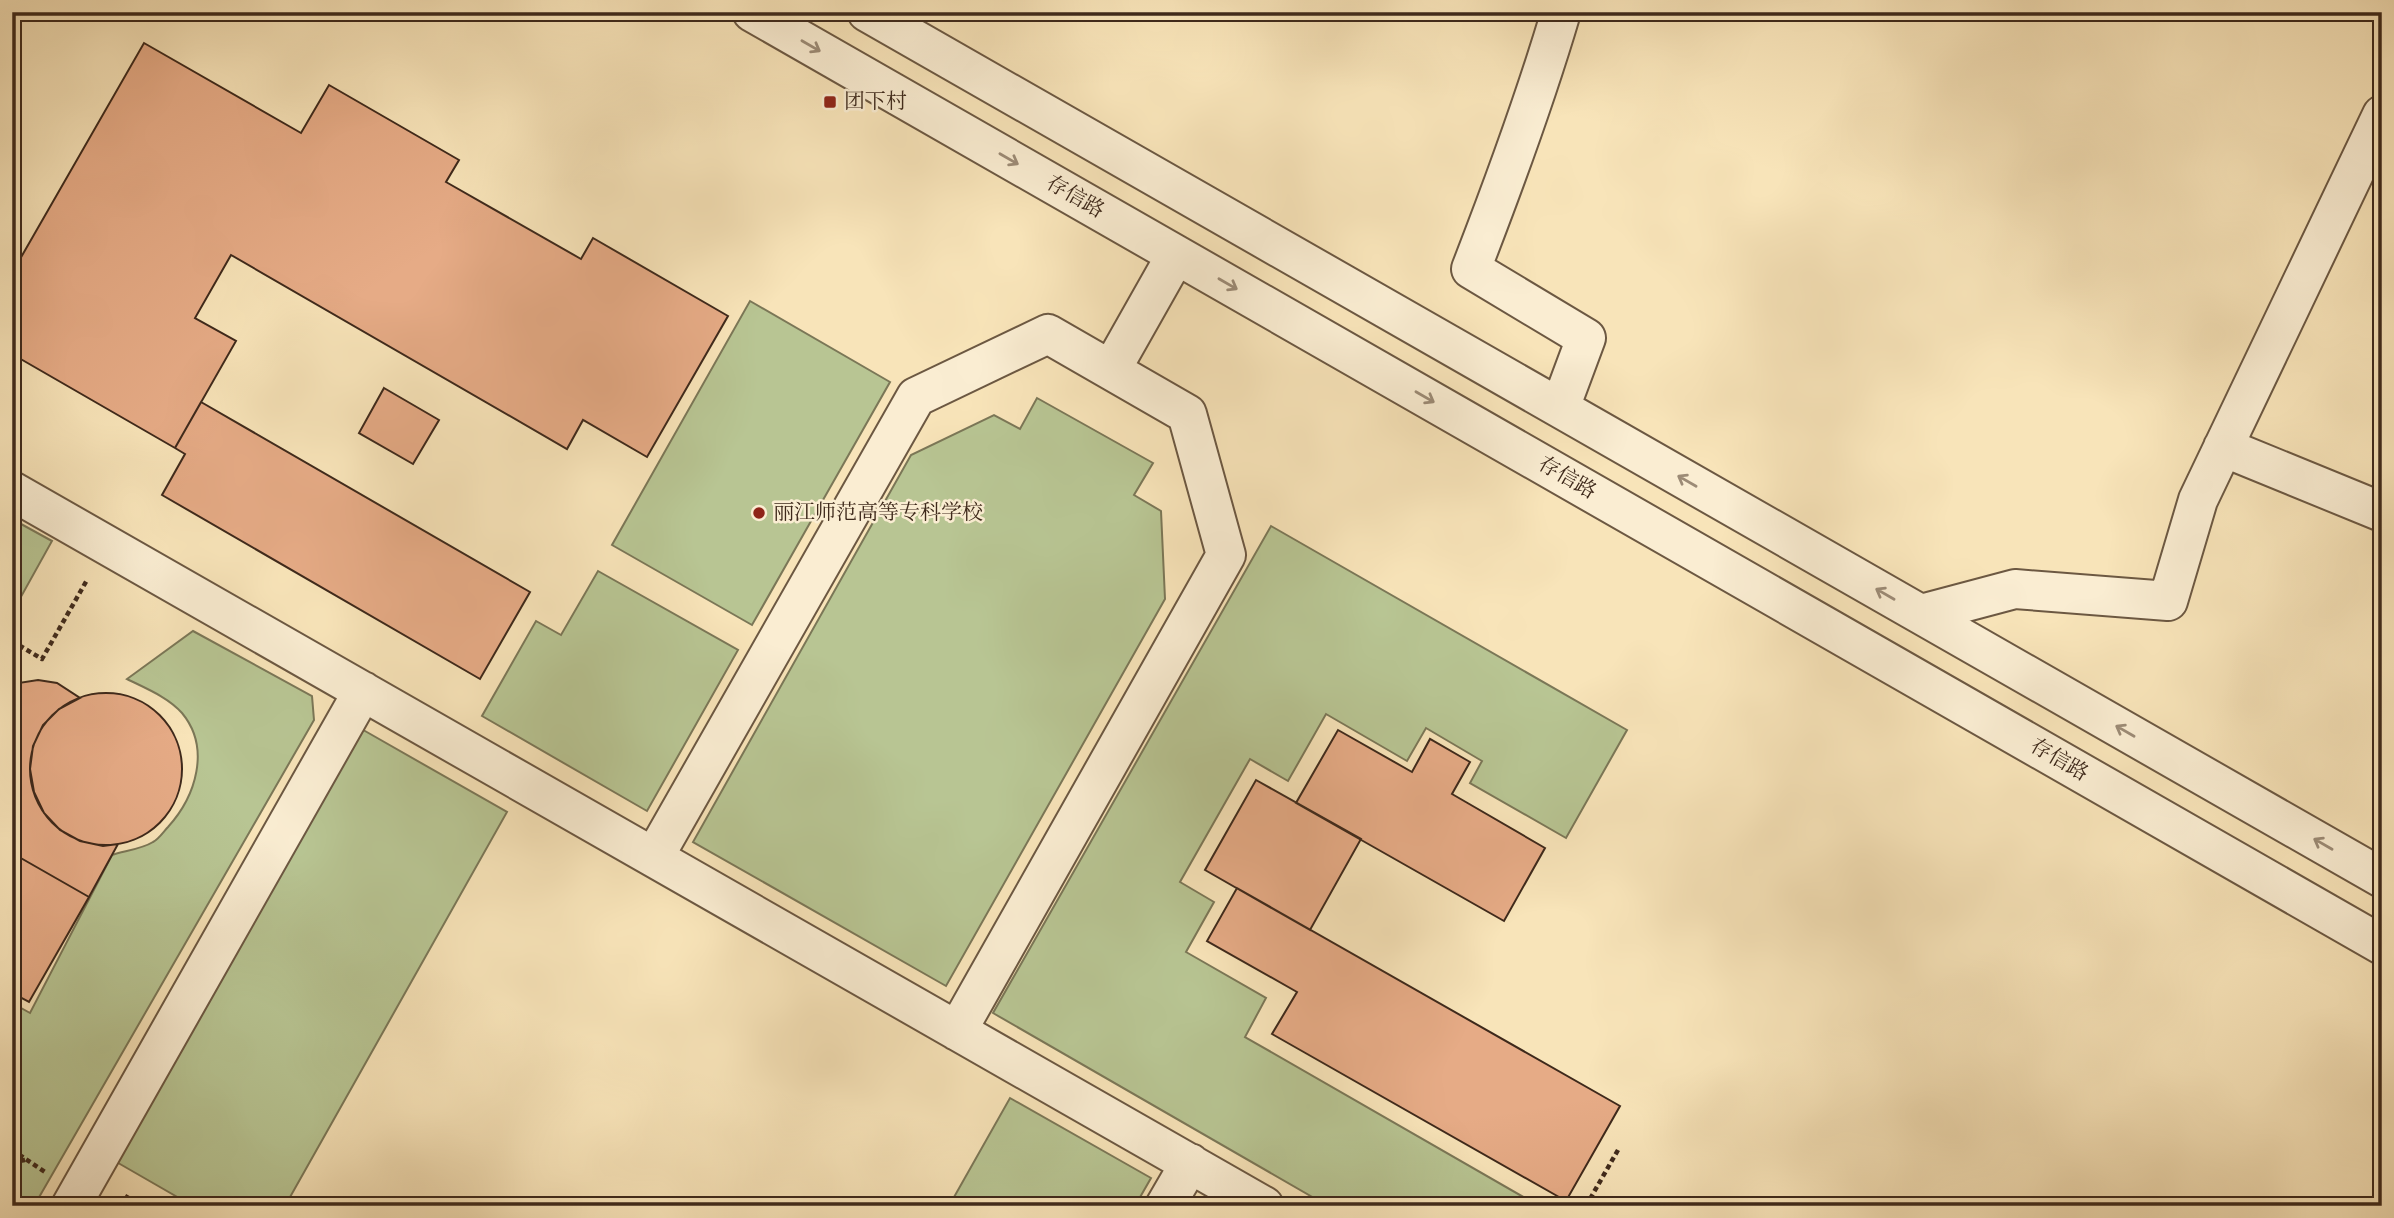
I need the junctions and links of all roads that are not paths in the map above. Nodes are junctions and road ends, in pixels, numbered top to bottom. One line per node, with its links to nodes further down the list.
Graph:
1 (752, 12): 5 (street, 存信路, one-way to 5)
2 (867, 12): 7 (street)
3 (1561, 12): 7 (street)
4 (2382, 115): 8 (street)
5 (1176, 255): 6 (street); 15 (street, 存信路, one-way to 15)
6 (1111, 370): 13 (street); 16 (street)
7 (1560, 408): 11 (street, one-way to 7)
8 (2223, 447): 10 (street); 11 (street)
9 (12, 491): 12 (street)
10 (2382, 512)
11 (1920, 614): 14 (street, one-way to 11)
12 (363, 691): 13 (street); 18 (street)
13 (654, 858): 16 (street)
14 (2382, 878)
15 (2382, 944)
16 (957, 1031): 17 (street)
17 (1190, 1163): 19 (street); 20 (street)
18 (71, 1206)
19 (1165, 1206)
20 (1264, 1206)

